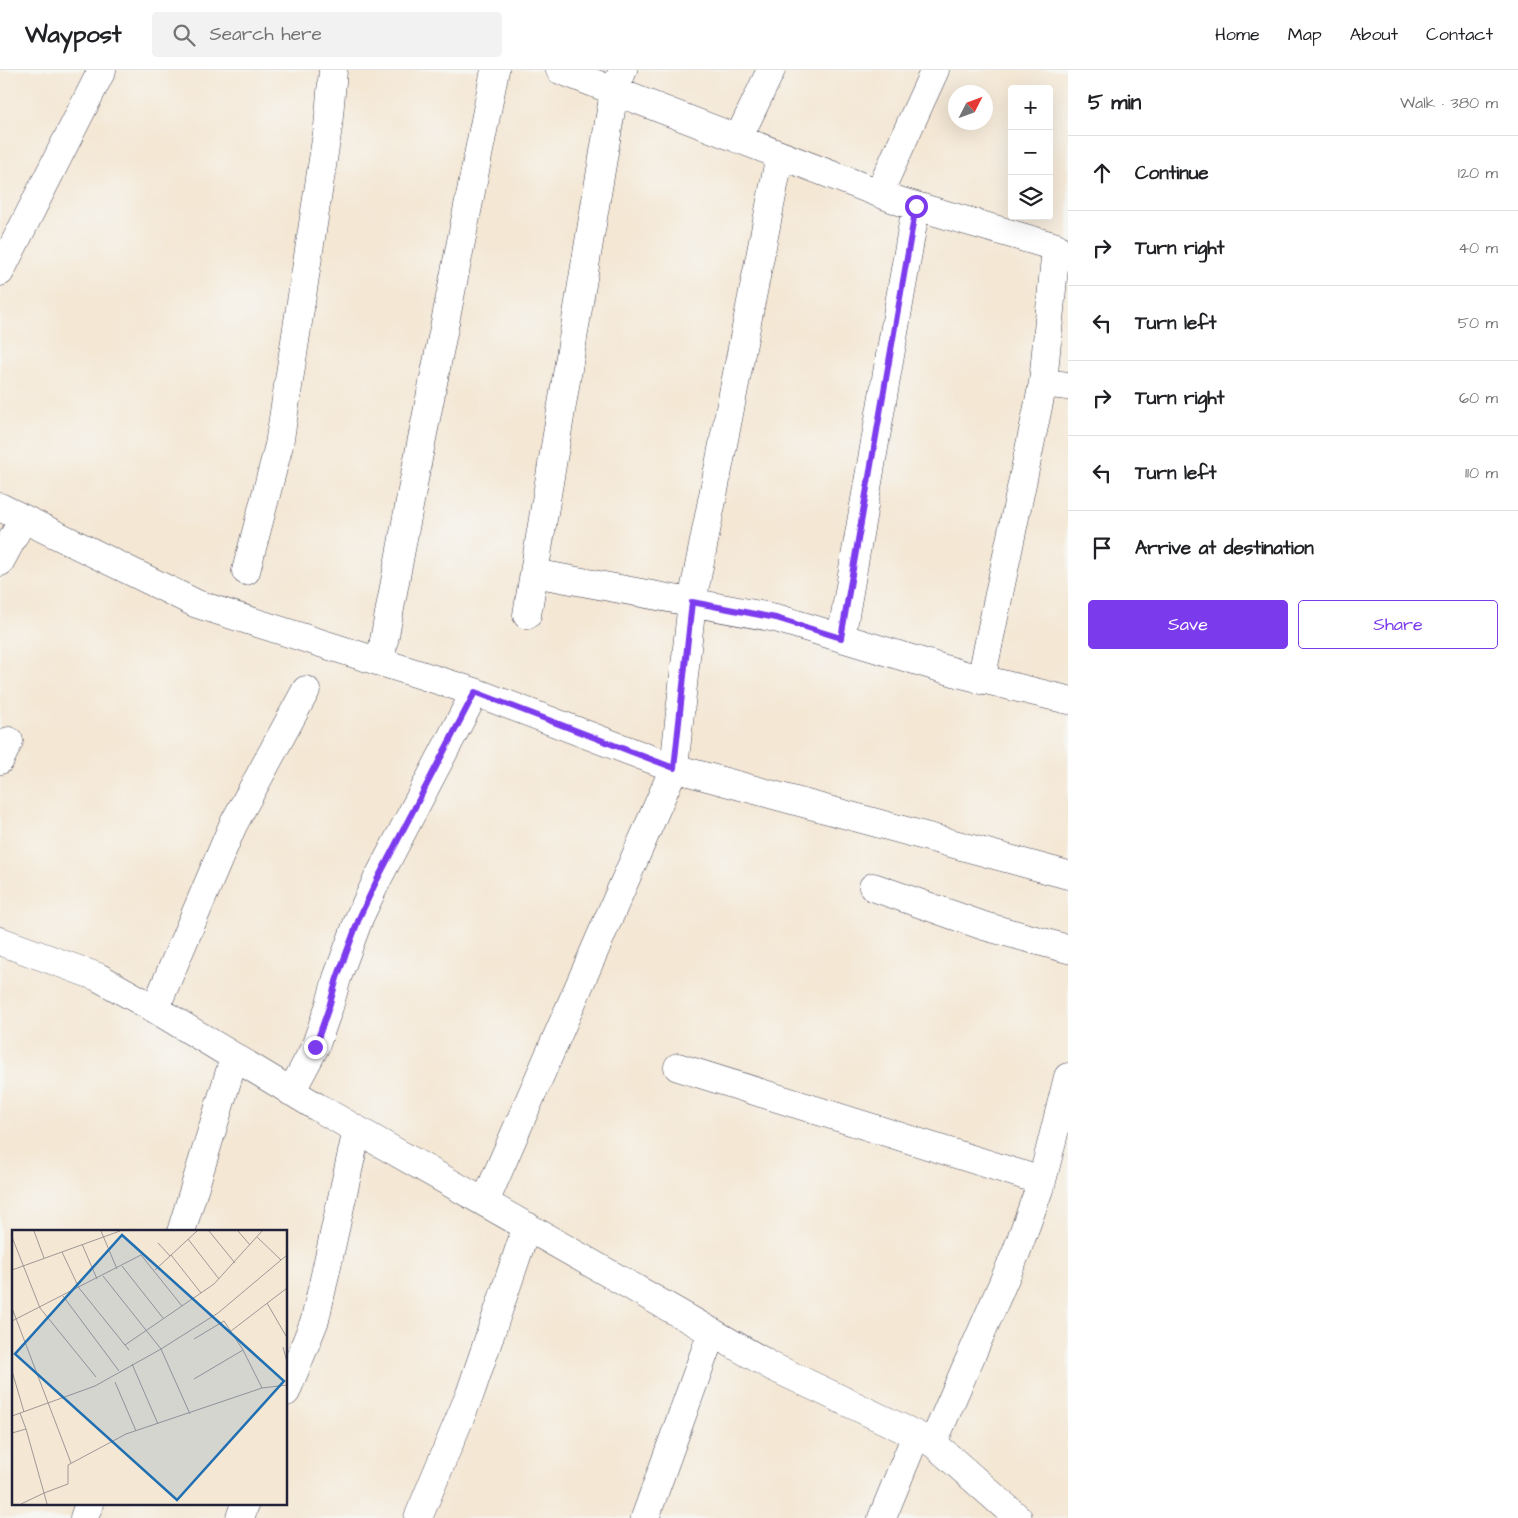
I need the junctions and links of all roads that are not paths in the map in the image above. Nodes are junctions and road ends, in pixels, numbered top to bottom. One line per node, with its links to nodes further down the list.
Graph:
1 (102, 70): 12 (street)
2 (333, 70): 16 (street)
3 (495, 70): 21 (street)
4 (560, 70): 7 (street)
5 (770, 70): 8 (street)
6 (935, 70): 10 (street)
7 (619, 81): 8 (street); 17 (street)
8 (738, 139): 9 (street)
9 (780, 155): 10 (street); 18 (street)
10 (879, 193): 11 (street)
11 (916, 206): 13 (street); 20 (street)
12 (0, 272)
13 (1055, 384): 22 (street)
14 (11, 513): 15 (street); 21 (street)
15 (0, 562)
16 (246, 571)
17 (534, 573): 18 (street); 19 (street)
18 (692, 602): 20 (street); 26 (street)
19 (527, 615)
20 (841, 638): 22 (street)
21 (380, 662): 24 (street)
22 (982, 680): 25 (street)
23 (306, 690): 31 (street)
24 (475, 692): 26 (street); 35 (street)
25 (1068, 700)
26 (674, 768): 27 (street); 38 (street)
27 (1068, 875)
28 (873, 887): 30 (street)
29 (0, 941): 31 (street)
30 (1068, 949)
31 (155, 1009): 32 (street)
32 (234, 1058): 35 (street); 40 (street)
33 (678, 1067): 37 (street)
34 (1068, 1077): 37 (street)
35 (291, 1092): 36 (street)
36 (358, 1130): 38 (street); 42 (street)
37 (1042, 1181): 43 (street)
38 (485, 1202): 39 (street)
39 (527, 1226): 41 (street); 46 (street)
40 (182, 1230)
41 (712, 1332): 43 (street); 47 (street)
42 (288, 1387)
43 (924, 1439): 48 (street); 49 (street)
44 (88, 1506): 45 (street)
45 (84, 1518)
46 (418, 1518)
47 (645, 1518)
48 (882, 1518)
49 (1018, 1518)

